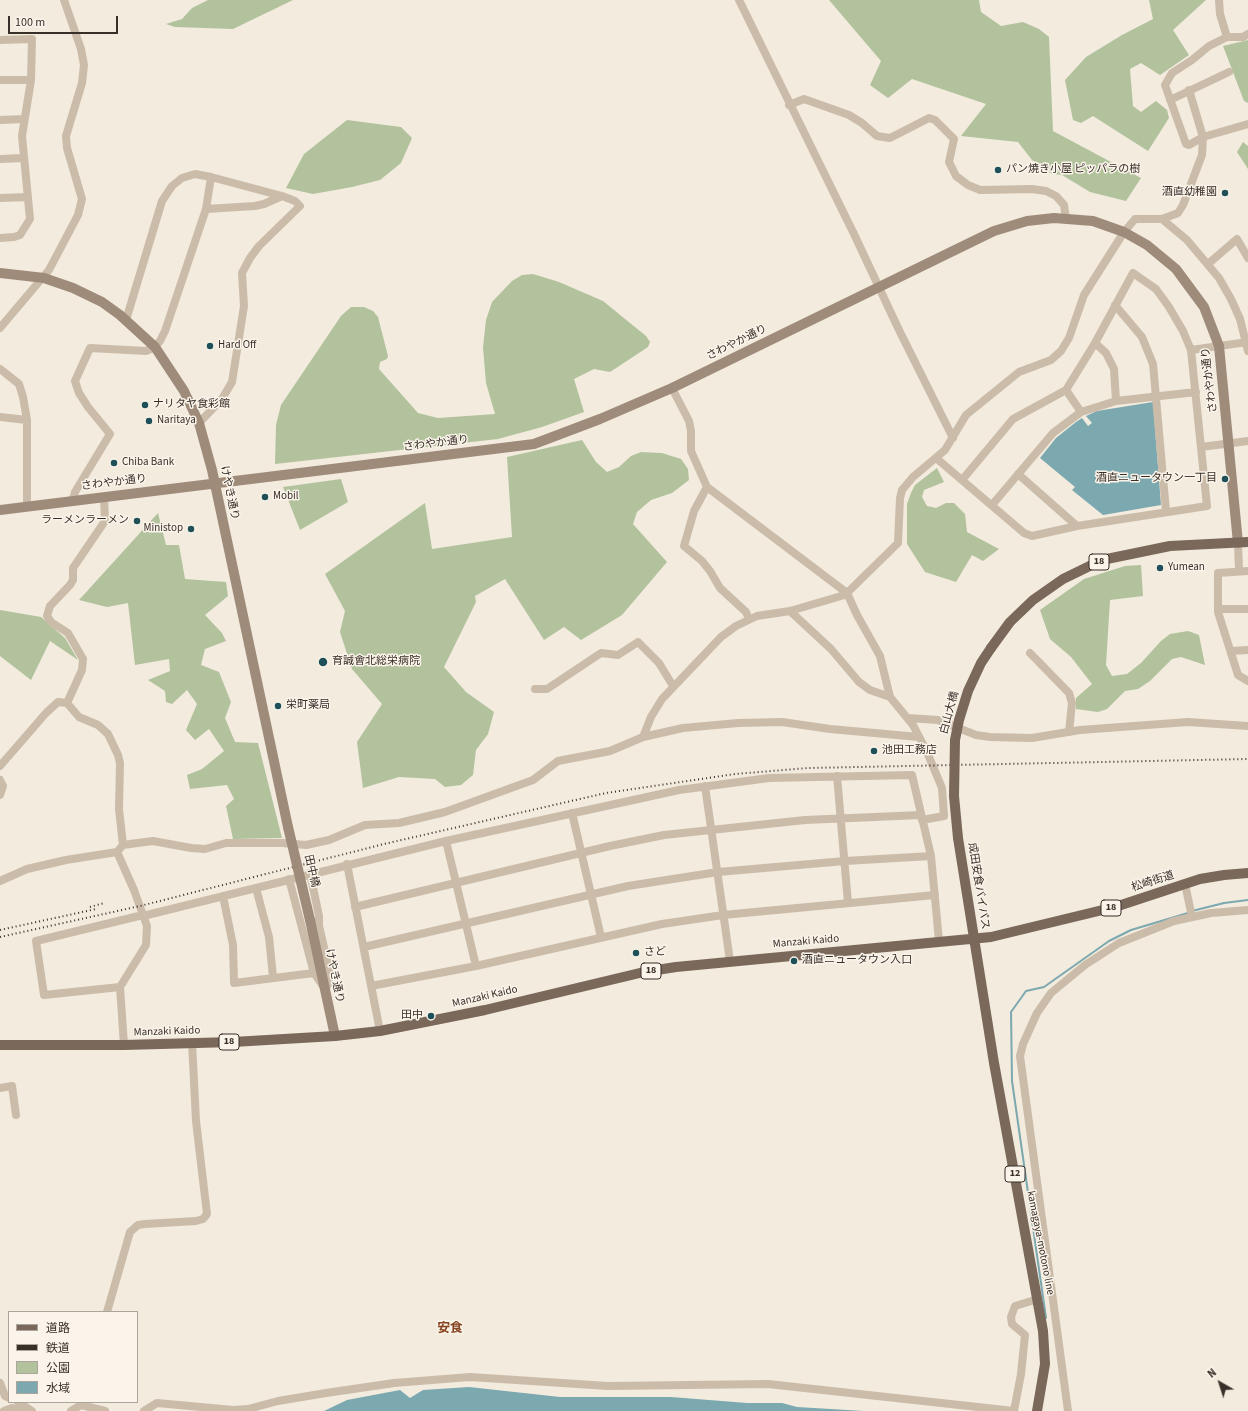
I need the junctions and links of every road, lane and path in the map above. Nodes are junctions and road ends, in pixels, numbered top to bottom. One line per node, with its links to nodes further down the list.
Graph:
1 (64, 0): 31 (street)
2 (738, 0): 12 (street)
3 (1218, 0): 5 (street)
4 (1248, 34): 5 (street)
5 (1226, 37): 11 (street)
6 (0, 40): 9 (street)
7 (1229, 72): 10 (street)
8 (0, 80): 9 (street)
9 (31, 80): 13 (street)
10 (1189, 90): 11 (street); 16 (street)
11 (1170, 100): 16 (street)
12 (789, 105): 24 (street); 32 (street)
13 (24, 119): 14 (street); 17 (street)
14 (0, 120)
15 (1248, 124): 16 (street)
16 (1203, 137): 25 (street)
17 (23, 158): 18 (street); 20 (street)
18 (0, 159)
19 (210, 177): 21 (street); 23 (street); 34 (street)
20 (28, 196): 22 (street); 27 (street)
21 (282, 196): 23 (street); 50 (street)
22 (0, 198)
23 (206, 209): 39 (street)
24 (1066, 219): 26 (street, さわやか通り); 32 (street, さわやか通り)
25 (1162, 219): 26 (street); 29 (street)
26 (1124, 232): 38 (street, さわやか通り); 51 (street)
27 (0, 238)
28 (1248, 258): 29 (street)
29 (1208, 264): 37 (street)
30 (0, 272): 31 (street, けやき通り)
31 (44, 278): 34 (street, けやき通り); 35 (street)
32 (878, 288): 42 (street, さわやか通り); 51 (street)
33 (1115, 305): 36 (street); 40 (street); 45 (street)
34 (126, 320): 39 (street, けやき通り)
35 (0, 328)
36 (1095, 343): 43 (street); 46 (street)
37 (1248, 345): 38 (street)
38 (1219, 346): 40 (street); 53 (street, さわやか通り)
39 (155, 347): 50 (street, けやき通り); 61 (street)
40 (1191, 350): 44 (street)
41 (0, 369): 49 (street)
42 (672, 388): 58 (street, さわやか通り); 59 (street)
43 (1066, 390): 47 (street); 57 (street)
44 (1196, 392): 45 (street); 54 (street)
45 (1157, 397): 46 (street); 65 (street)
46 (1116, 401): 47 (street)
47 (1081, 412): 56 (street)
48 (0, 417): 49 (street)
49 (27, 420): 63 (street)
50 (199, 423): 58 (street, けやき通り)
51 (953, 438): 55 (street)
52 (1248, 441): 53 (street)
53 (1229, 444): 54 (street); 67 (street, さわやか通り)
54 (1201, 447): 65 (street)
55 (936, 458): 57 (street); 69 (street)
56 (1018, 474): 62 (street); 66 (street)
57 (962, 480): 62 (street)
58 (214, 483): 60 (street, さわやか通り); 95 (street, けやき通り)
59 (707, 487): 69 (street); 73 (street)
60 (104, 497): 61 (street, さわやか通り); 81 (street)
61 (73, 500): 63 (street, さわやか通り)
62 (992, 505): 66 (street)
63 (27, 506): 64 (street, さわやか通り)
64 (0, 510)
65 (1166, 511): 66 (street)
66 (1077, 526)
67 (1243, 542): 68 (street); 97 (main road, 白山大橋 / 18, bridge)
68 (1244, 571): 70 (street)
69 (848, 594): 72 (street); 80 (street)
70 (1218, 609): 71 (street); 75 (street)
71 (1248, 609)
72 (790, 611): 73 (street); 80 (street)
73 (749, 619): 78 (street)
74 (1248, 650): 75 (street)
75 (1231, 651): 77 (street)
76 (1030, 653): 84 (street)
77 (1248, 681)
78 (673, 686): 79 (street); 86 (street)
79 (535, 689)
80 (890, 696): 82 (street)
81 (67, 703): 87 (street); 99 (street)
82 (908, 718): 84 (street); 85 (street)
83 (1248, 726): 84 (street)
84 (1069, 732)
85 (919, 736): 86 (street); 94 (street)
86 (643, 738): 99 (street)
87 (0, 766)
88 (837, 776): 90 (street); 93 (street); 94 (street)
89 (0, 780): 91 (street)
90 (705, 786): 92 (street); 96 (street)
91 (0, 795)
92 (572, 813): 98 (street); 101 (street)
93 (842, 818): 94 (street); 96 (street); 103 (street)
94 (922, 818): 102 (street)
95 (288, 827): 122 (street, 田中橋, bridge)
96 (712, 829): 101 (street); 105 (street)
97 (958, 838): 125 (main road, 成田安食バイパス / 18)
98 (446, 841): 104 (street); 110 (street)
99 (123, 845): 100 (street)
100 (117, 852): 109 (street); 121 (street)
101 (582, 853): 110 (street); 113 (street)
102 (930, 856): 103 (street); 114 (street)
103 (845, 861): 105 (street); 116 (street)
104 (347, 864): 106 (street); 117 (street)
105 (718, 872): 113 (street); 120 (street)
106 (310, 873): 108 (street); 134 (street)
107 (1248, 873): 111 (main road, 松崎街道 / 18)
108 (289, 879): 112 (street); 130 (street)
109 (0, 880)
110 (456, 884): 117 (street); 123 (street)
111 (1185, 884): 119 (street); 125 (main road, 松崎街道 / 18)
112 (256, 888): 115 (street); 131 (street)
113 (592, 895): 123 (street); 124 (street)
114 (935, 895): 116 (street); 126 (street)
115 (223, 896): 121 (street); 131 (street)
116 (848, 903): 120 (street)
117 (355, 907): 127 (street)
118 (1248, 910): 119 (street)
119 (1191, 913): 158 (street)
120 (724, 915): 124 (street); 128 (street)
121 (143, 916): 133 (street); 133 (street)
122 (310, 920): 134 (street, けやき通り)
123 (466, 924): 127 (street); 129 (street)
124 (601, 937): 129 (street)
125 (973, 938): 126 (main road, Manzaki Kaido / 18); 142 (main road, kamagaya-motono line / 12)
126 (939, 941): 128 (main road, Manzaki Kaido / 18)
127 (364, 947): 132 (street)
128 (730, 961): 135 (main road, Manzaki Kaido / 18)
129 (476, 966): 132 (street)
130 (314, 972): 131 (street); 134 (street)
131 (273, 977)
132 (371, 986): 135 (street)
133 (120, 987): 139 (street)
134 (325, 989): 136 (street, けやき通り)
135 (380, 1032): 136 (main road, Manzaki Kaido / 18)
136 (335, 1036): 137 (main road, Manzaki Kaido / 18)
137 (192, 1042): 139 (main road, Manzaki Kaido / 18); 143 (street)
138 (0, 1045): 139 (main road, Manzaki Kaido / 18)
139 (124, 1045)
140 (0, 1088): 141 (street)
141 (16, 1115)
142 (1038, 1299): 156 (street); 157 (main road, kamagaya-motono line / 12)
143 (107, 1311)
144 (0, 1383): 145 (street)
145 (5, 1399)
146 (20, 1403): 151 (street)
147 (84, 1403): 152 (street); 153 (street)
148 (171, 1404): 154 (street); 155 (street); 156 (street)
149 (4, 1411): 150 (street)
150 (20, 1411)
151 (32, 1411)
152 (71, 1411)
153 (105, 1411)
154 (144, 1411)
155 (162, 1411)
156 (1014, 1411)
157 (1037, 1411)
158 (1068, 1411)

